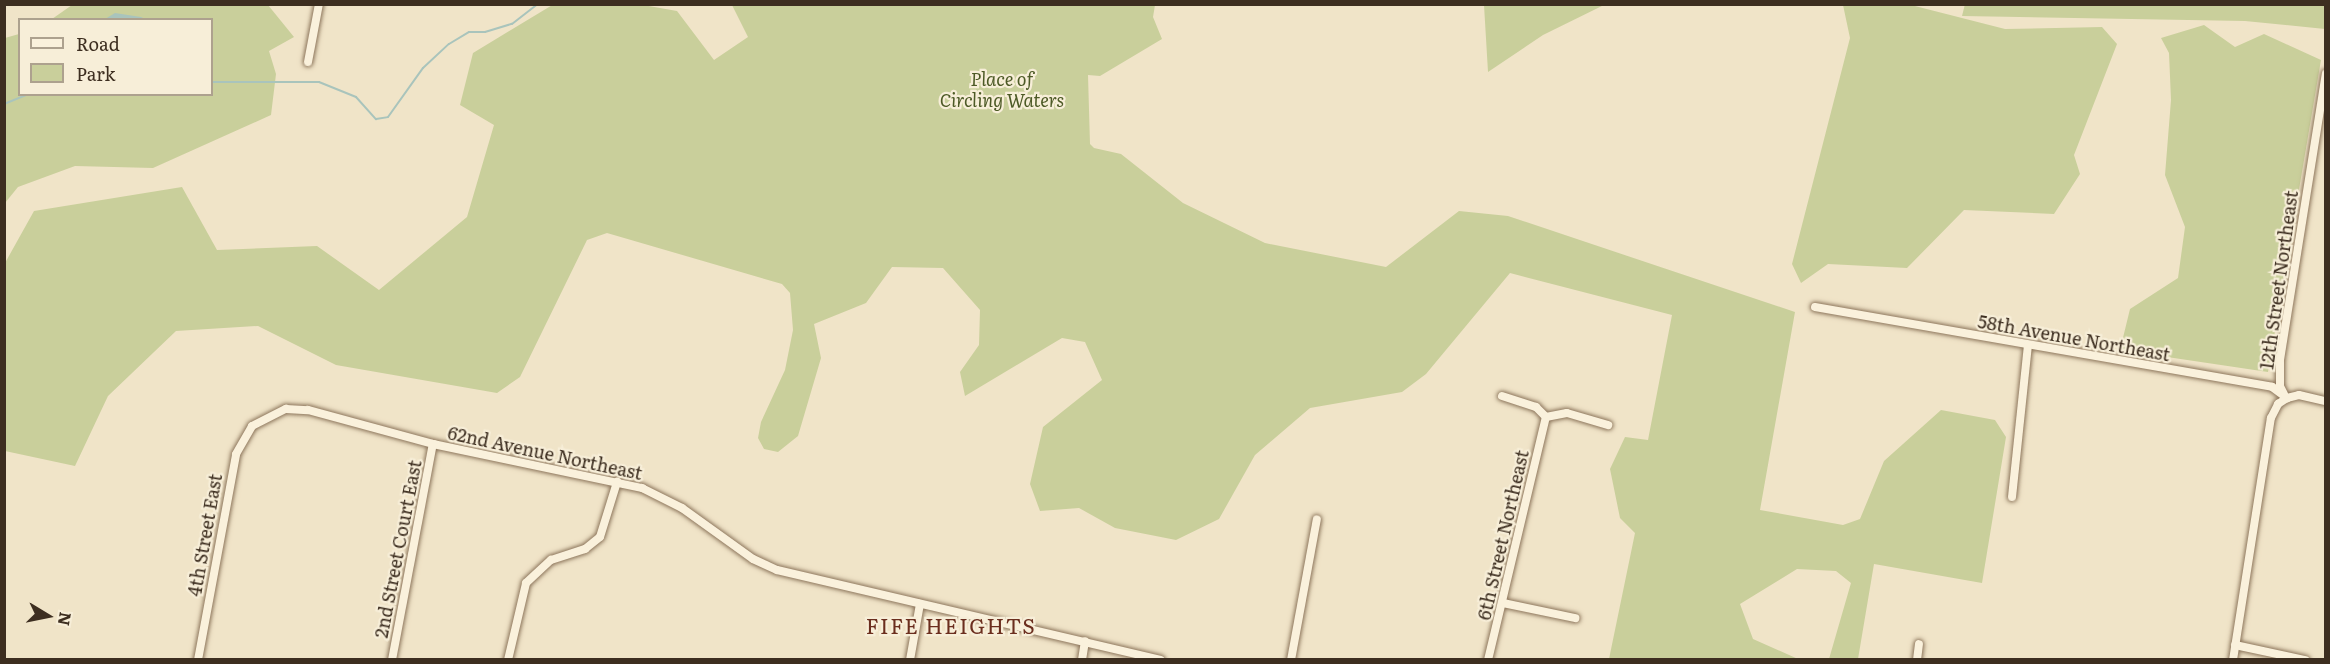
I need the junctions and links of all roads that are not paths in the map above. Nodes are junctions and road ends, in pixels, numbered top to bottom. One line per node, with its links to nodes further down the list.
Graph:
1 (319, 4): 2 (street)
2 (308, 62)
3 (2325, 74): 7 (street, 12th Street Northeast)
4 (1815, 307): 5 (street, 58th Avenue Northeast)
5 (2028, 345): 7 (street, 58th Avenue Northeast); 14 (street)
6 (1502, 396): 9 (street)
7 (2287, 398): 8 (street, 58th Avenue Northeast); 21 (street)
8 (2325, 401)
9 (1546, 417): 11 (street); 16 (street, 6th Street Northeast)
10 (256, 422): 12 (street, 62nd Avenue Northeast); 22 (street, 4th Street East)
11 (1608, 425)
12 (433, 444): 13 (street, 62nd Avenue Northeast); 23 (street, 2nd Street Court East)
13 (616, 482): 17 (street, 62nd Avenue Northeast); 24 (street)
14 (2012, 497)
15 (1317, 519): 28 (street)
16 (1503, 603): 18 (street); 29 (street, 6th Street Northeast)
17 (920, 604): 19 (street, 62nd Avenue Northeast); 25 (street)
18 (1575, 618)
19 (1085, 641): 26 (street); 27 (street, 62nd Avenue Northeast)
20 (1919, 644): 30 (street)
21 (2235, 645): 31 (street); 32 (street)
22 (198, 660)
23 (392, 660)
24 (508, 660)
25 (910, 660)
26 (1082, 660)
27 (1161, 660)
28 (1291, 660)
29 (1488, 660)
30 (1917, 660)
31 (2233, 660)
32 (2305, 660)

